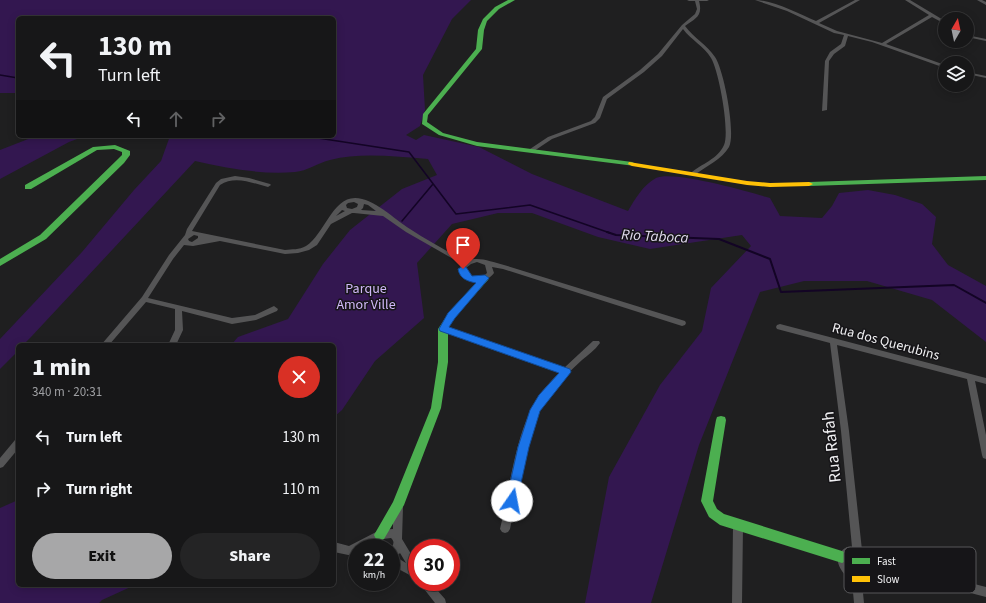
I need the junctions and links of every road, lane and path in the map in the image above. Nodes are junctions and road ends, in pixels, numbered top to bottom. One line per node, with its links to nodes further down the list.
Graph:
1 (512, 0): 24 (street)
2 (689, 0): 8 (street)
3 (708, 0): 8 (street)
4 (757, 0): 12 (street)
5 (858, 0): 12 (street)
6 (907, 0): 10 (street)
7 (980, 0): 9 (street)
8 (697, 1): 13 (street)
9 (986, 4)
10 (932, 15): 11 (street); 17 (street)
11 (938, 19)
12 (816, 23): 14 (street)
13 (683, 26): 24 (street); 25 (street)
14 (846, 35): 17 (street); 23 (street)
15 (974, 37): 16 (street)
16 (986, 40)
17 (882, 44): 18 (street)
18 (938, 64)
19 (974, 74): 21 (street)
20 (974, 74): 22 (street)
21 (986, 77)
22 (986, 80)
23 (824, 110)
24 (532, 150): 25 (street)
25 (694, 173): 26 (street)
26 (986, 178)
27 (268, 185): 34 (street)
28 (28, 187): 41 (street)
29 (360, 201): 30 (street); 31 (street); 32 (street)
30 (344, 205): 31 (street); 33 (street)
31 (353, 211): 32 (street); 33 (street)
32 (383, 214): 42 (street)
33 (329, 223): 37 (street)
34 (192, 226): 35 (street); 36 (street)
35 (199, 234): 36 (street); 37 (street); 39 (street)
36 (188, 235): 38 (street)
37 (220, 239): 39 (street)
38 (184, 241): 39 (street); 40 (street)
39 (194, 243): 40 (street)
40 (171, 257): 48 (street)
41 (0, 263)
42 (466, 264): 43 (street); 46 (street)
43 (488, 264): 44 (street); 45 (street)
44 (504, 267): 45 (street); 51 (street)
45 (488, 275): 46 (street); 47 (street)
46 (473, 279): 47 (street)
47 (475, 292): 53 (street)
48 (144, 299): 49 (street); 55 (street)
49 (178, 307): 50 (street); 56 (street)
50 (274, 310)
51 (682, 323)
52 (780, 327): 54 (street, Rua dos Querubins)
53 (443, 329): 58 (street); 65 (street)
54 (833, 341): 59 (street, Rua dos Querubins); 75 (street, Rua Rafah)
55 (107, 343)
56 (173, 343)
57 (596, 343): 58 (street)
58 (566, 372): 67 (street)
59 (970, 377): 60 (street, Rua dos Querubins); 63 (street)
60 (986, 381)
61 (721, 420): 66 (street)
62 (16, 445): 64 (street)
63 (986, 455)
64 (0, 464)
65 (398, 505): 68 (street); 72 (street)
66 (738, 526): 78 (street); 85 (street)
67 (506, 528)
68 (378, 536): 69 (street); 70 (street); 71 (street)
69 (373, 539)
70 (377, 539)
71 (398, 539)
72 (399, 539)
73 (400, 542): 77 (street)
74 (336, 547): 76 (street)
75 (857, 547)
76 (348, 550)
77 (408, 557)
78 (842, 557): 79 (street)
79 (844, 567)
80 (976, 589): 82 (street)
81 (431, 591): 84 (street)
82 (986, 592)
83 (858, 593): 86 (street)
84 (441, 603)
85 (737, 603)
86 (859, 603)

